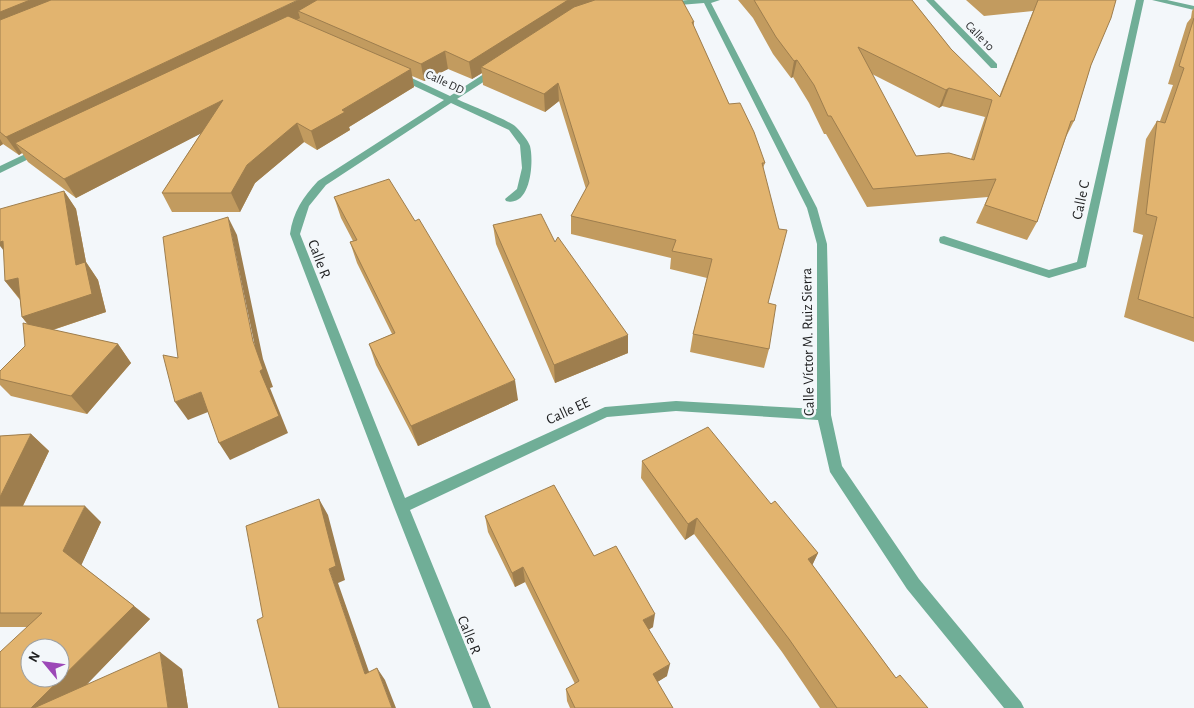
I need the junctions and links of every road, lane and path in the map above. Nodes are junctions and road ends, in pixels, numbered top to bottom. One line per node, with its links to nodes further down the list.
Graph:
1 (707, 0): 2 (street); 6 (street); 16 (street, Calle Víctor M. Ruiz Sierra)
2 (716, 0)
3 (930, 0): 9 (street, Calle 10)
4 (1140, 0): 15 (street, Calle C)
5 (1156, 0): 7 (street)
6 (658, 5)
7 (1194, 8)
8 (507, 62): 11 (street, Calle R)
9 (994, 66)
10 (392, 72): 11 (street, Calle DD)
11 (451, 98): 14 (street, Calle DD); 17 (street, Calle R)
12 (53, 144): 13 (street)
13 (0, 170)
14 (510, 199)
15 (944, 240)
16 (824, 415): 17 (street, Calle EE); 19 (street, Calle Víctor M. Ruiz Sierra)
17 (401, 507): 18 (street, Calle R)
18 (482, 708)
19 (1015, 708)

